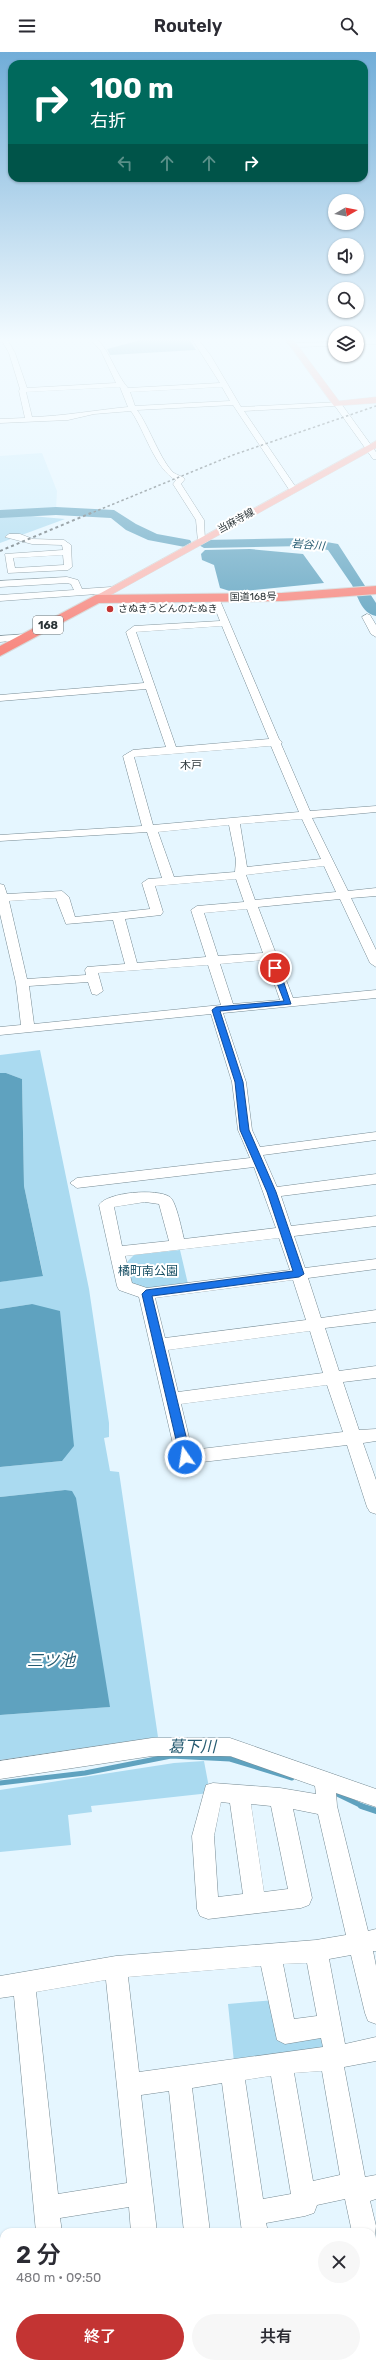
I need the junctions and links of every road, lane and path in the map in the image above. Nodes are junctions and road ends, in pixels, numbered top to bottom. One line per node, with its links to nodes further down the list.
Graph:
1 (154, 447): 8 (street)
2 (265, 447): 6 (street)
3 (370, 447): 6 (main road, 当麻寺線)
4 (372, 447): 5 (street)
5 (376, 457)
6 (293, 489): 8 (main road, 当麻寺線)
7 (9, 537): 9 (street)
8 (201, 540): 15 (main road, 当麻寺線)
9 (67, 552): 10 (street); 12 (street)
10 (68, 567): 12 (street); 13 (street)
11 (0, 571): 12 (street)
12 (11, 571)
13 (67, 580): 14 (street); 17 (street)
14 (0, 584)
15 (111, 590): 17 (street); 20 (main road, 当麻寺線)
16 (372, 590): 19 (highway, 国道168号 / 168)
17 (79, 592): 18 (street)
18 (0, 598)
19 (215, 598): 20 (highway, 国道168号 / 168); 23 (street)
20 (96, 599): 21 (street); 25 (highway, 国道168号 / 168)
21 (0, 605)
22 (367, 617): 24 (street)
23 (224, 623): 28 (street); 30 (street)
24 (376, 634)
25 (27, 637): 26 (street); 27 (highway, 国道168号 / 168)
26 (0, 639)
27 (0, 652)
28 (149, 686): 29 (street); 31 (street)
29 (0, 698)
30 (277, 742): 31 (street); 33 (street)
31 (172, 751): 35 (street)
32 (376, 809): 33 (street)
33 (306, 816): 34 (street); 37 (street)
34 (233, 821): 35 (street); 38 (street)
35 (150, 829): 36 (street); 39 (street)
36 (0, 838)
37 (330, 862): 38 (street); 41 (street)
38 (241, 873): 39 (street); 43 (street)
39 (170, 881): 44 (street)
40 (376, 892): 41 (street)
41 (345, 894): 43 (street); 47 (street)
42 (1, 895): 44 (street); 50 (street)
43 (251, 904): 45 (street); 46 (street)
44 (118, 916): 48 (street)
45 (271, 956): 46 (street); 53 (street)
46 (214, 961): 48 (street); 54 (street)
47 (376, 963)
48 (132, 967): 49 (street)
49 (94, 978): 50 (street); 51 (street)
50 (22, 983): 55 (street)
51 (97, 991)
52 (376, 994): 53 (street)
53 (288, 1003): 54 (street)
54 (222, 1009): 55 (street); 58 (street)
55 (28, 1027): 56 (street)
56 (0, 1031)
57 (376, 1136): 58 (street)
58 (257, 1157): 60 (street); 61 (street)
59 (376, 1179): 61 (street)
60 (77, 1183)
61 (272, 1192): 63 (street)
62 (376, 1221): 63 (street)
63 (286, 1232): 64 (street); 67 (street)
64 (178, 1245): 65 (street); 65 (street)
65 (116, 1252): 68 (street)
66 (376, 1264): 67 (street)
67 (299, 1274): 68 (street); 70 (street)
68 (146, 1294): 71 (street)
69 (376, 1316): 70 (street)
70 (314, 1324): 71 (street); 73 (street)
71 (159, 1345): 74 (street)
72 (376, 1372): 73 (street)
73 (333, 1378): 74 (street); 76 (street)
74 (172, 1399): 76 (street)
75 (376, 1435): 76 (street)
76 (353, 1438): 77 (street)
77 (376, 1507)
78 (0, 1770): 79 (street)
79 (325, 1780): 82 (street); 83 (street)
80 (239, 1794): 81 (street); 84 (street); 84 (street)
81 (280, 1798): 83 (street); 84 (street)
82 (376, 1798)
83 (327, 1806): 85 (street)
84 (255, 1903)
85 (369, 1942): 86 (street); 91 (street)
86 (316, 1951): 87 (street); 92 (street)
87 (270, 1954): 88 (street); 92 (street)
88 (116, 1967): 89 (street); 98 (street)
89 (24, 1983): 90 (street); 102 (street)
90 (0, 1987)
91 (376, 2012)
92 (330, 2025): 94 (street)
93 (376, 2049): 94 (street)
94 (333, 2057): 95 (street); 99 (street)
95 (281, 2063): 96 (street); 101 (street)
96 (232, 2070): 97 (street); 103 (street)
97 (179, 2078): 98 (street); 106 (street)
98 (129, 2085): 100 (street)
99 (362, 2188): 101 (street); 107 (street)
100 (140, 2193): 102 (street); 105 (street)
101 (303, 2195): 103 (street)
102 (47, 2208): 104 (street)
103 (254, 2223)
104 (49, 2228)
105 (144, 2228)
106 (197, 2228)
107 (366, 2228)

